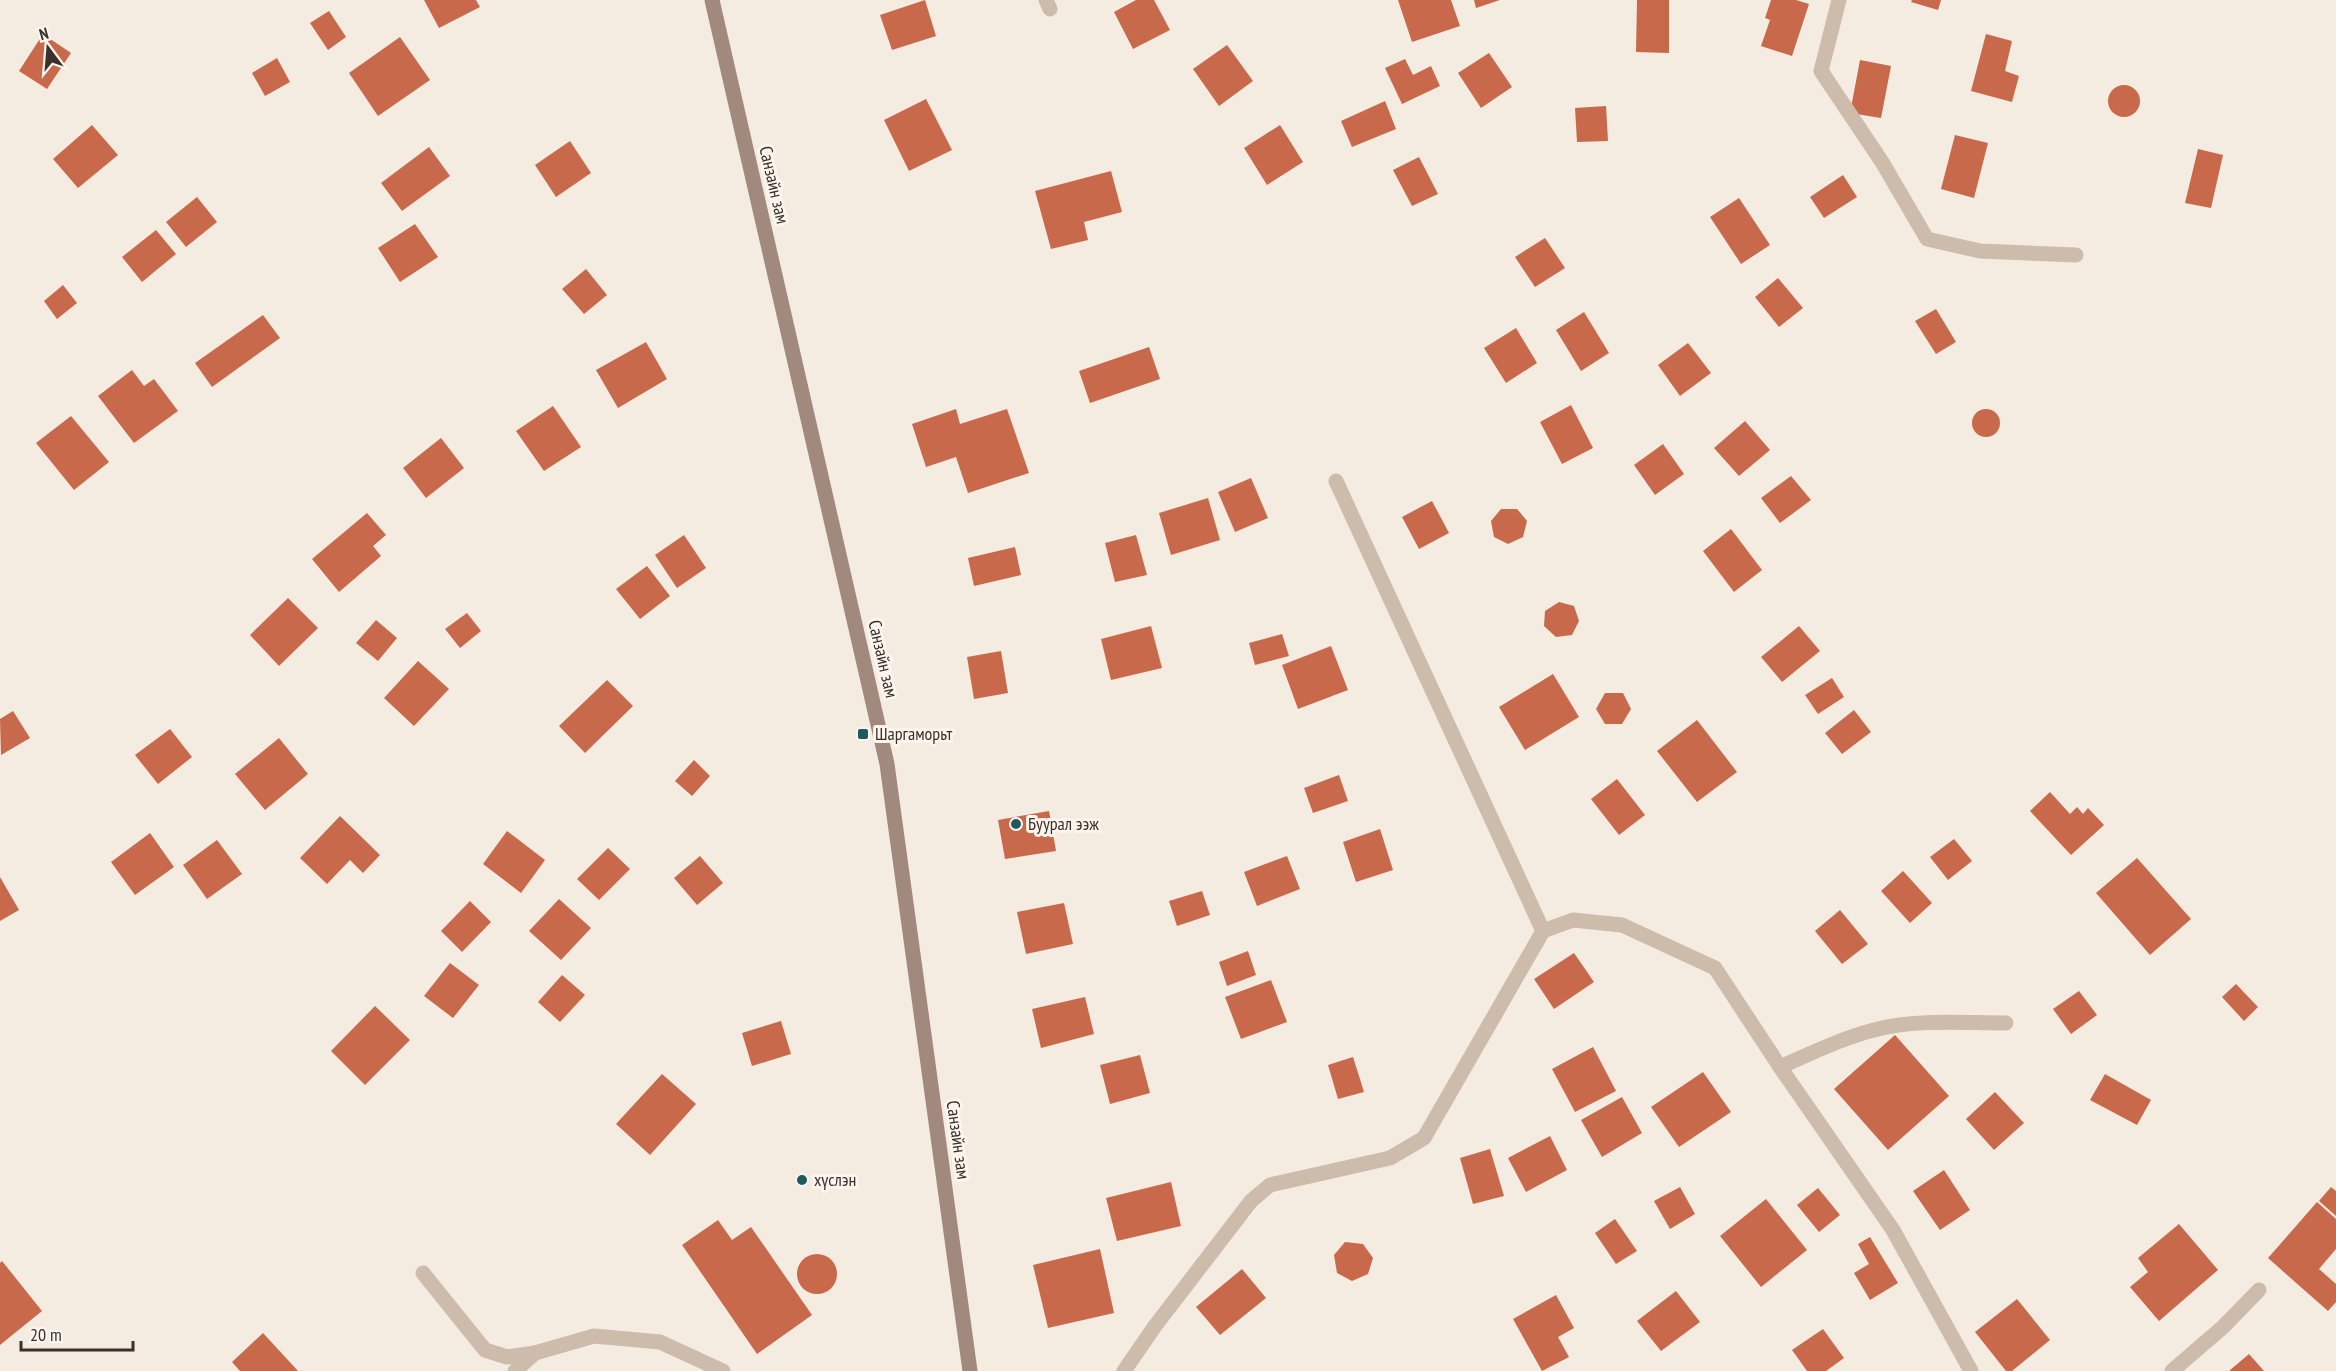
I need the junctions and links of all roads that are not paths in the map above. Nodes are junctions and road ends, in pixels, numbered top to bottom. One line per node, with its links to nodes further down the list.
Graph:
1 (712, 0): 13 (main road, Санзайн зам)
2 (1839, 0): 3 (street)
3 (2076, 255)
4 (1336, 481): 5 (street)
5 (1543, 931): 7 (street); 14 (street)
6 (2006, 1023): 7 (street)
7 (1779, 1067): 15 (street)
8 (423, 1273): 10 (street)
9 (2259, 1290): 16 (street)
10 (535, 1353): 11 (street); 12 (street)
11 (515, 1371)
12 (723, 1371)
13 (970, 1371)
14 (1124, 1371)
15 (1971, 1371)
16 (2172, 1371)

